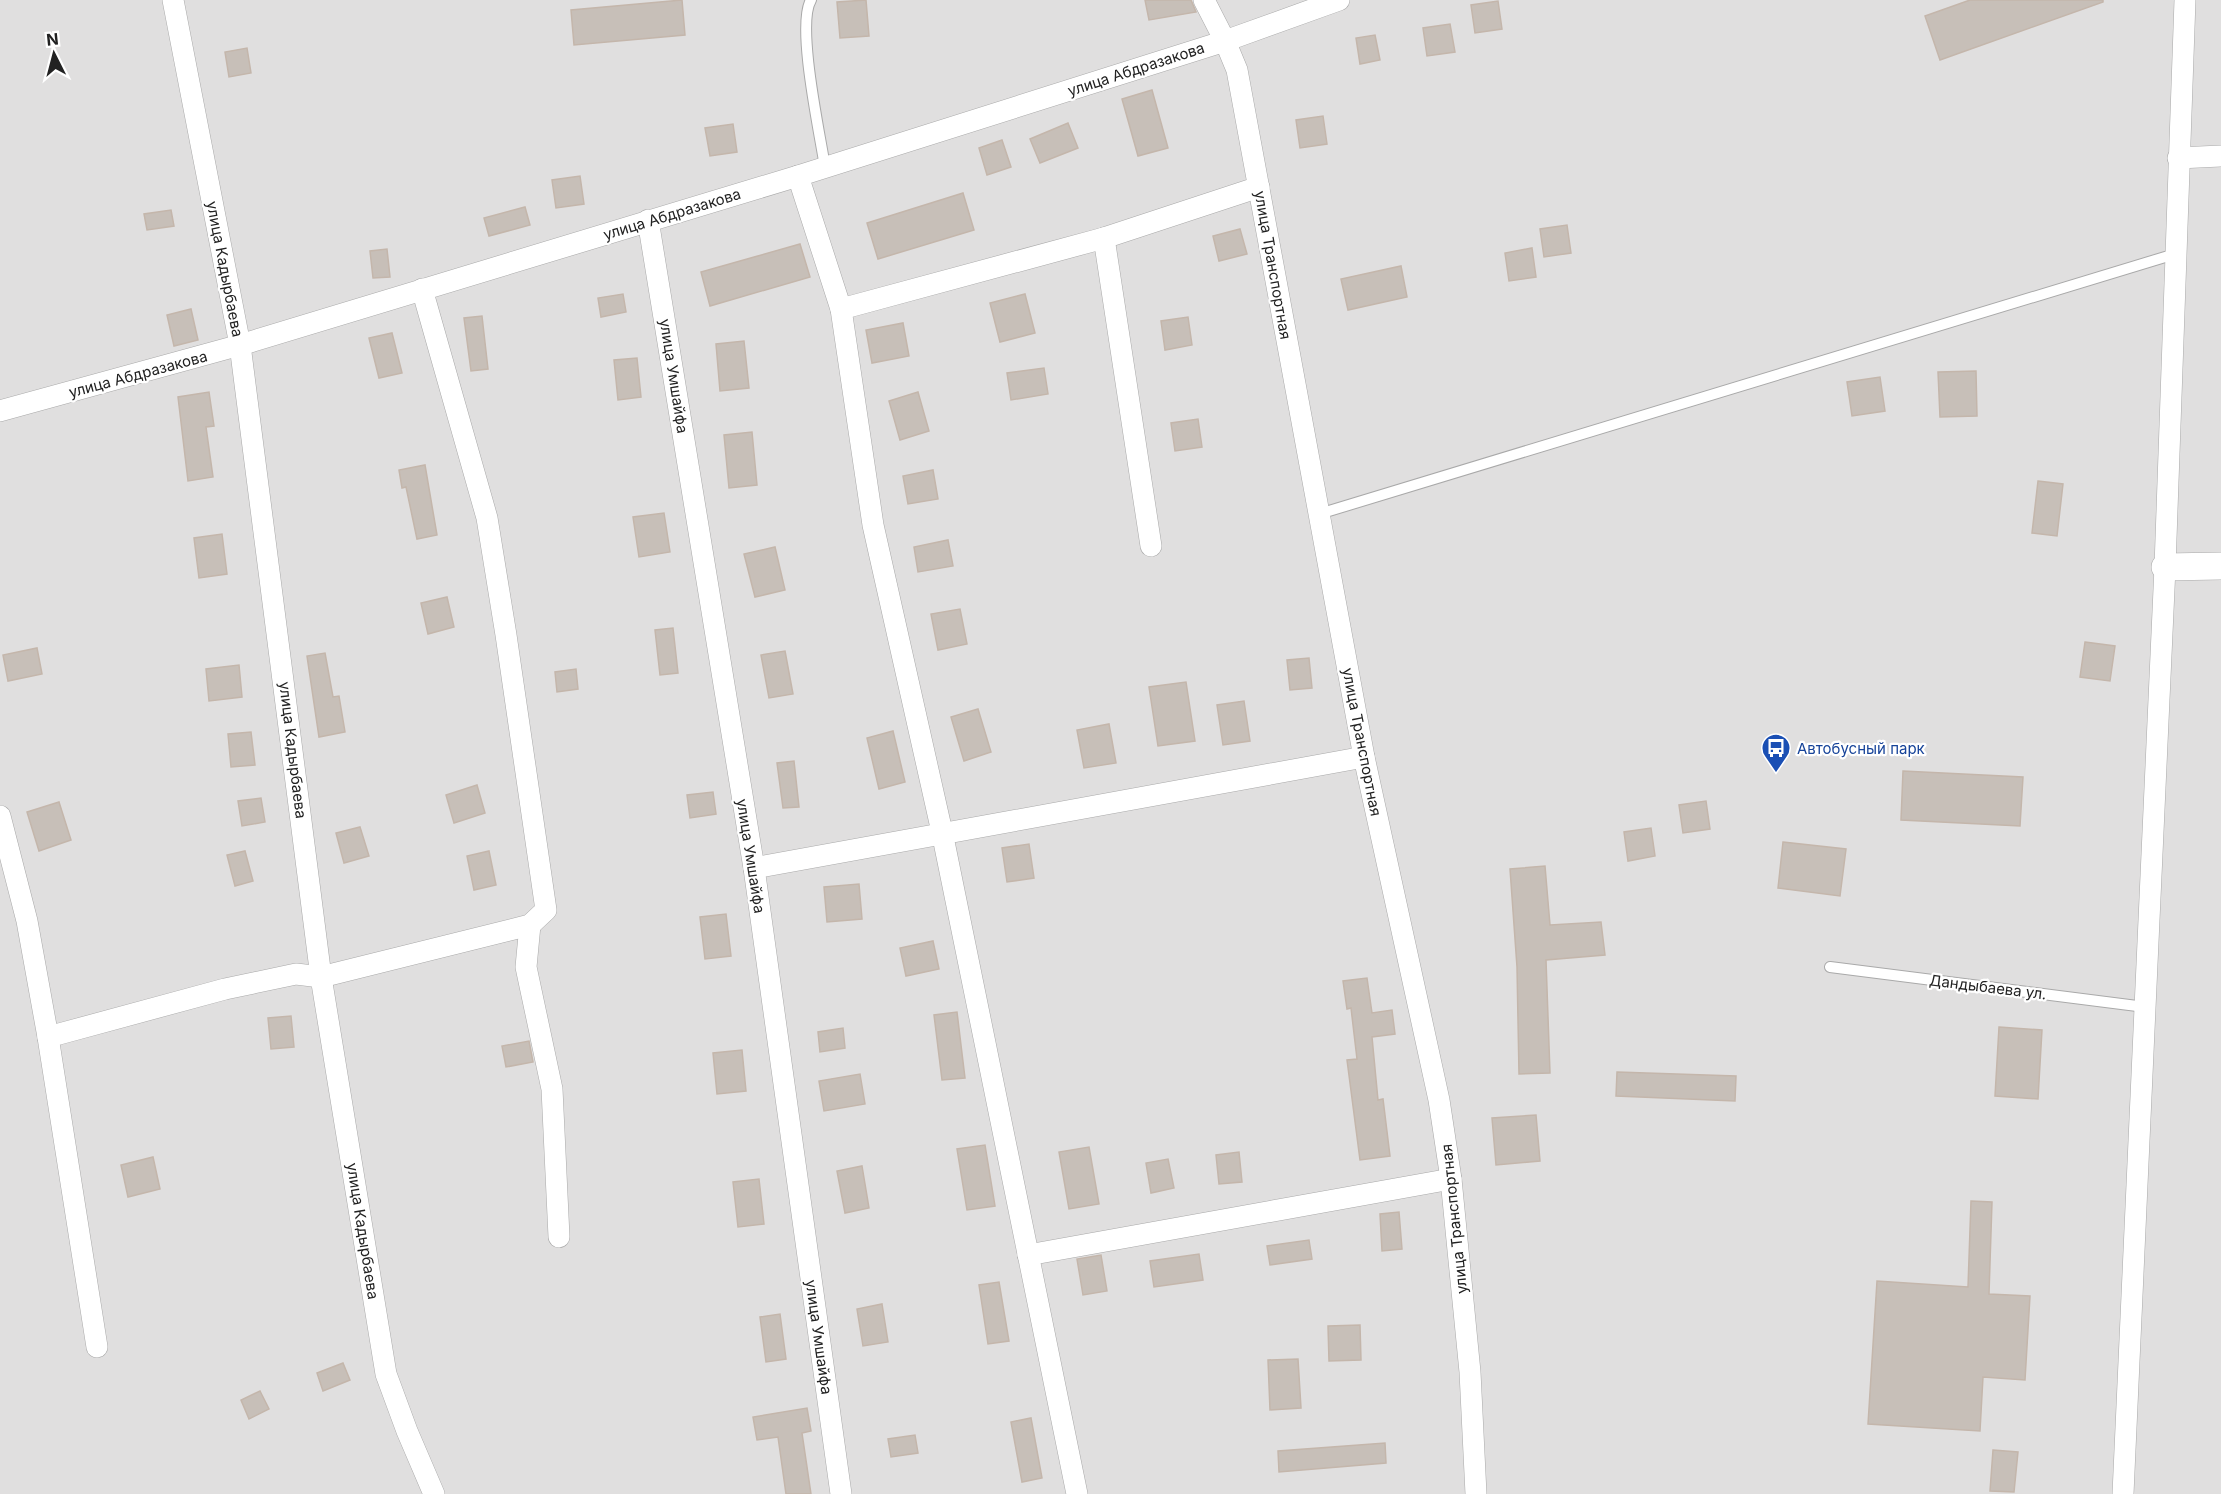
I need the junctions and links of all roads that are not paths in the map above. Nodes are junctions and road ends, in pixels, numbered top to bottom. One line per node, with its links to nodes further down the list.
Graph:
1 (173, 0): 17 (street, улица Кадырбаева)
2 (811, 0): 9 (lane)
3 (1204, 0): 6 (street, улица Транспортная)
4 (1339, 0): 6 (street, улица Абдразакова)
5 (2185, 0): 8 (street)
6 (1225, 41): 9 (street, улица Абдразакова); 11 (street, улица Транспортная)
7 (2221, 156): 8 (street)
8 (2178, 158): 14 (street)
9 (825, 167): 10 (street, улица Абдразакова)
10 (798, 176): 12 (street, улица Абдразакова); 16 (street)
11 (1259, 187): 13 (street); 19 (street, улица Транспортная)
12 (648, 220): 15 (street, улица Абдразакова); 26 (street, улица Умшайфа)
13 (1104, 238): 16 (street); 20 (street)
14 (2175, 254): 19 (lane); 22 (street)
15 (422, 289): 17 (street, улица Абдразакова); 27 (street)
16 (841, 309): 25 (street)
17 (240, 345): 18 (street, улица Абдразакова); 29 (street, улица Кадырбаева)
18 (0, 411)
19 (1319, 514): 23 (street, улица Транспортная)
20 (1151, 546)
21 (2221, 566): 22 (street)
22 (2165, 567): 30 (street)
23 (1364, 757): 25 (street); 32 (street, улица Транспортная)
24 (0, 816): 31 (street)
25 (942, 832): 26 (street); 34 (street)
26 (754, 868): 37 (street, улица Умшайфа)
27 (530, 925): 29 (street); 33 (street)
28 (1830, 968): 30 (lane, Дандыбаева ул.)
29 (321, 977): 31 (street); 36 (street, улица Кадырбаева)
30 (2145, 1007): 40 (street)
31 (48, 1037): 35 (street)
32 (1451, 1179): 34 (street); 39 (street, улица Транспортная)
33 (559, 1237)
34 (1028, 1255): 38 (street)
35 (97, 1347)
36 (434, 1494)
37 (841, 1494)
38 (1077, 1494)
39 (1476, 1494)
40 (2123, 1494)

